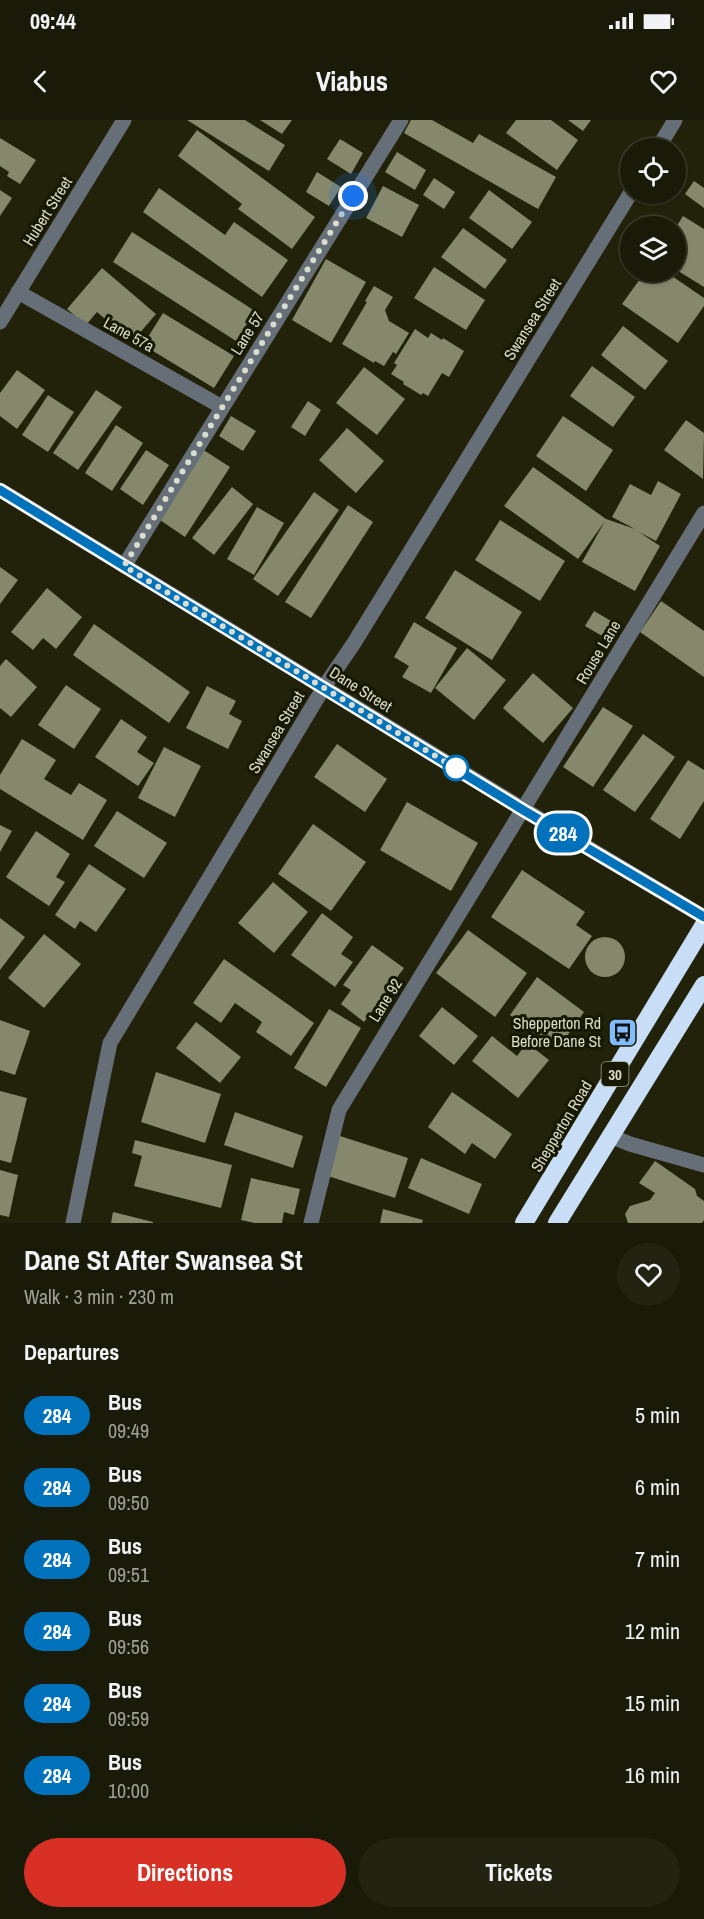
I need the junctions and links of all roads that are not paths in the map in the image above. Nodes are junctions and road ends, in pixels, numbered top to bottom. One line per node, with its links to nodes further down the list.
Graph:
1 (124, 120): 6 (street, Hubert Street)
2 (401, 120): 8 (street, Lane 57)
3 (675, 120): 4 (street)
4 (664, 138)
5 (624, 204): 12 (street, Swansea Street)
6 (18, 292): 7 (street, Hubert Street); 8 (street, Lane 57a)
7 (0, 322)
8 (222, 407): 11 (street, Lane 57)
9 (0, 490): 11 (street, Dane Street)
10 (704, 513): 13 (street, Rouse Lane)
11 (124, 566): 12 (street, Dane Street)
12 (324, 687): 13 (street, Dane Street); 19 (street, Swansea Street)
13 (523, 810): 14 (street, Dane Street); 20 (street, Lane 92)
14 (704, 917)
15 (704, 925): 21 (highway, Shepperton Road / 30)
16 (704, 985): 17 (highway, 30)
17 (610, 1136): 18 (street); 22 (highway, 30)
18 (704, 1165)
19 (73, 1223)
20 (312, 1223)
21 (524, 1223)
22 (557, 1223)

